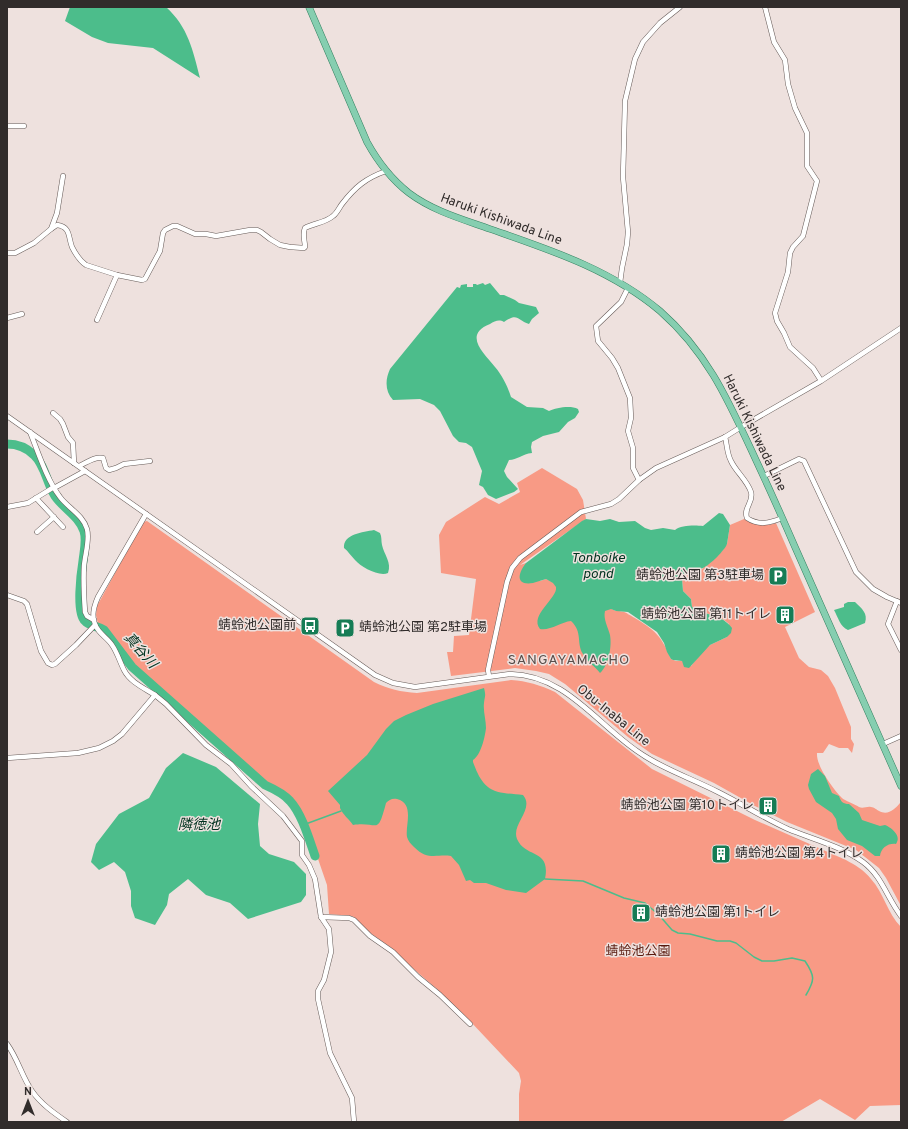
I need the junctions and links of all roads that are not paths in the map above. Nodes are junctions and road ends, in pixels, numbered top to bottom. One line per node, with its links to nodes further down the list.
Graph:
1 (309, 7): 6 (main road, Haruki Kishiwada Line)
2 (680, 7): 11 (street)
3 (765, 7): 17 (street)
4 (7, 126): 5 (street)
5 (24, 126)
6 (386, 171): 10 (street); 11 (main road, Haruki Kishiwada Line)
7 (64, 176): 8 (street)
8 (51, 229): 9 (street); 10 (street)
9 (7, 253)
10 (117, 275): 15 (street)
11 (620, 283): 12 (main road, Haruki Kishiwada Line)
12 (628, 288): 20 (main road, Haruki Kishiwada Line); 28 (street)
13 (22, 314): 14 (street)
14 (7, 318)
15 (97, 320)
16 (901, 328): 20 (street)
17 (820, 379)
18 (53, 414): 24 (street)
19 (7, 416): 21 (street, Obu-Inaba Line)
20 (741, 427): 22 (street); 27 (main road, Haruki Kishiwada Line)
21 (30, 432): 24 (street, Obu-Inaba Line); 29 (street)
22 (725, 437): 28 (street); 34 (street)
23 (150, 461): 25 (street)
24 (74, 462): 25 (street, Obu-Inaba Line)
25 (79, 466): 26 (street, Obu-Inaba Line)
26 (85, 471): 29 (street); 32 (street, Obu-Inaba Line)
27 (764, 476): 34 (main road, Haruki Kishiwada Line); 38 (street)
28 (639, 480): 41 (street)
29 (54, 488): 30 (street); 39 (street)
30 (36, 498): 31 (street); 33 (street)
31 (7, 507)
32 (146, 514): 39 (street); 41 (street, Obu-Inaba Line)
33 (54, 517): 35 (street); 36 (street)
34 (782, 518): 44 (main road, Haruki Kishiwada Line)
35 (63, 527)
36 (37, 532)
37 (7, 595): 39 (street)
38 (899, 602): 40 (street)
39 (94, 623): 42 (street)
40 (901, 650)
41 (489, 676): 47 (street, Obu-Inaba Line)
42 (155, 695): 45 (street); 48 (street)
43 (901, 736): 44 (street)
44 (883, 744): 46 (main road, Haruki Kishiwada Line)
45 (7, 758)
46 (901, 786)
47 (901, 916)
48 (321, 917): 49 (street); 52 (street)
49 (470, 1024)
50 (7, 1044): 51 (street)
51 (67, 1122)
52 (354, 1122)

